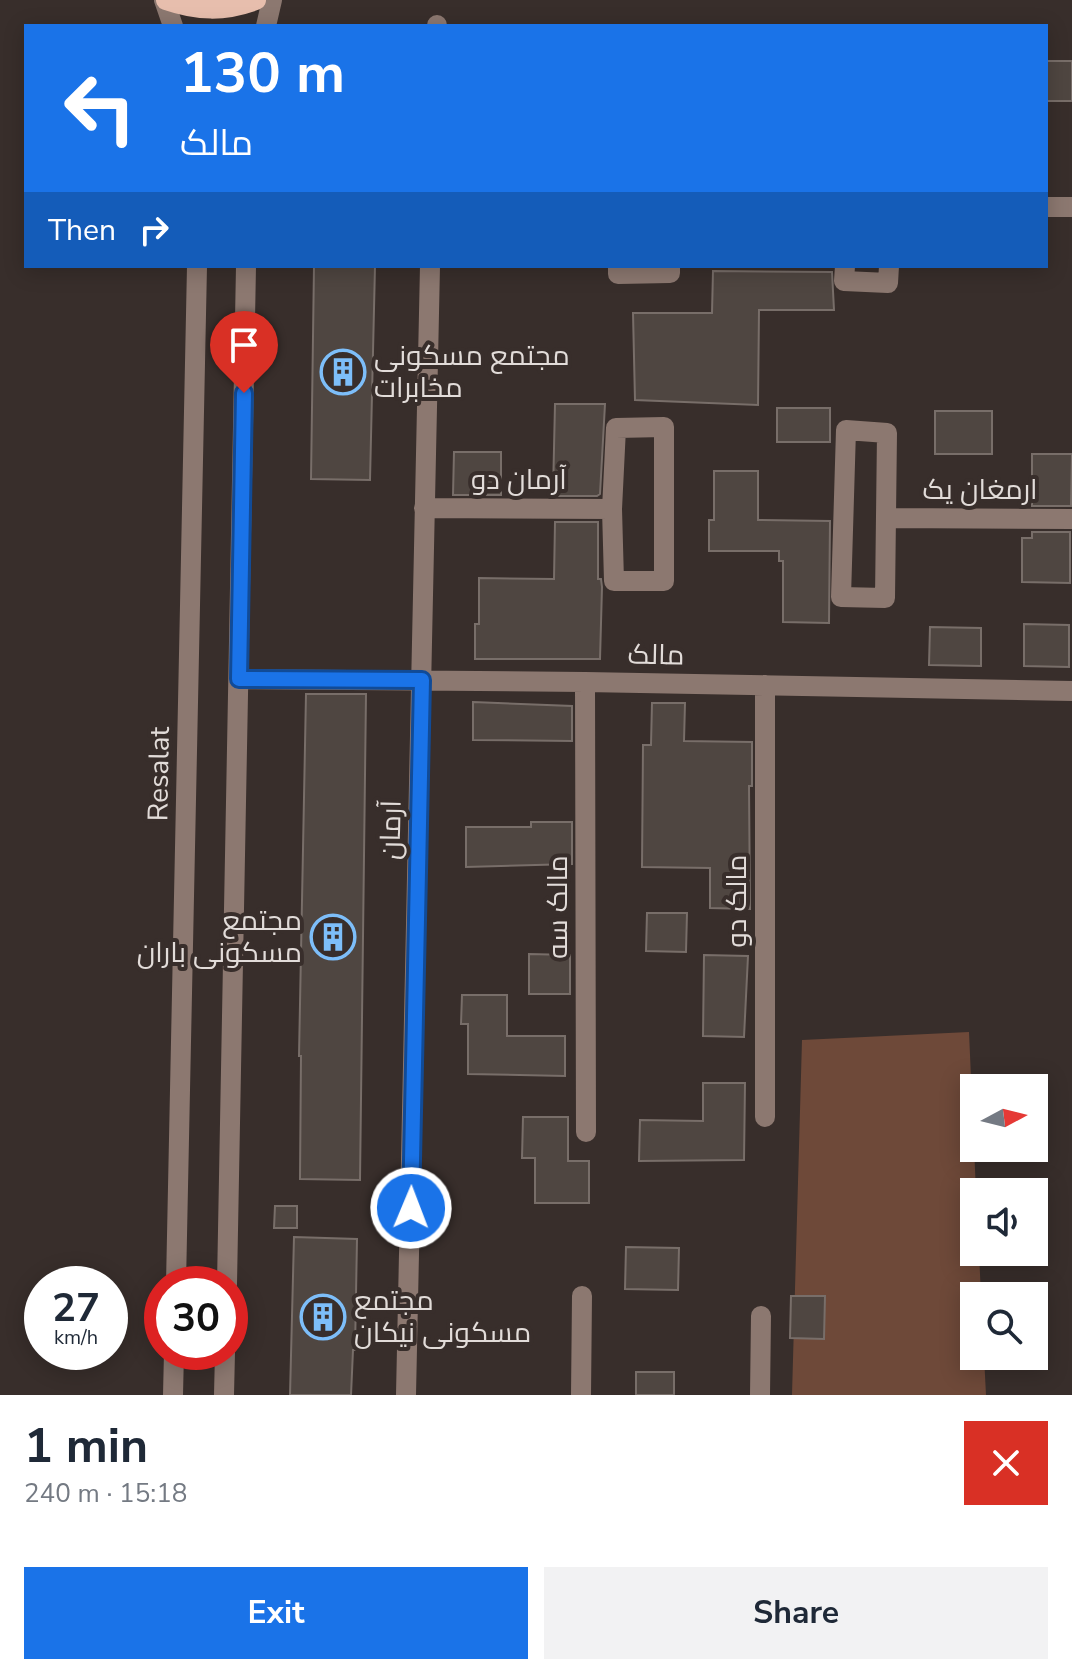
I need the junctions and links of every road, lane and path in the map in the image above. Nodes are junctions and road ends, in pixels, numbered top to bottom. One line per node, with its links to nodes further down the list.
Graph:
1 (165, 0): 2 (main road); 4 (street)
2 (256, 0)
3 (272, 0): 5 (street)
4 (172, 24)
5 (266, 24)
6 (1048, 207): 7 (street)
7 (1072, 207)
8 (197, 268): 26 (street, Resalat)
9 (246, 268): 19 (street)
10 (430, 268): 15 (street, آرمان)
11 (618, 268): 12 (street)
12 (670, 268)
13 (845, 268): 14 (street)
14 (889, 268)
15 (424, 508): 16 (street, آرمان دو); 20 (street, آرمان)
16 (612, 509): 16 (street)
17 (888, 518): 17 (street); 18 (street, ارمغان یک)
18 (1072, 519)
19 (239, 679): 20 (street, مالک); 27 (street)
20 (422, 680): 21 (street, مالک); 34 (street, آرمان)
21 (585, 682): 22 (street, مالک); 25 (street, مالک سه)
22 (765, 685): 23 (street, مالک); 24 (street, مالک دو)
23 (1072, 691)
24 (765, 1117)
25 (586, 1132)
26 (176, 1266)
27 (227, 1266)
28 (582, 1296): 35 (street)
29 (761, 1316): 36 (street)
30 (174, 1370): 32 (street)
31 (225, 1370): 33 (street)
32 (173, 1395)
33 (224, 1395)
34 (406, 1395)
35 (581, 1395)
36 (760, 1395)

